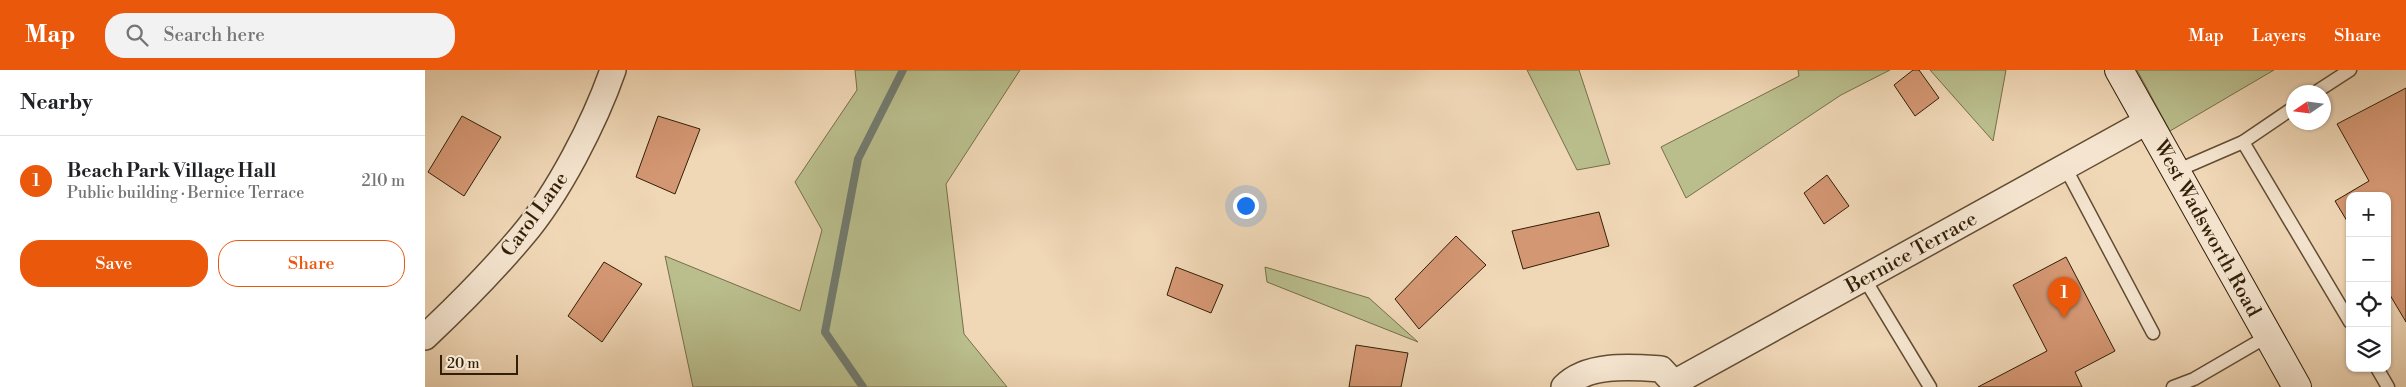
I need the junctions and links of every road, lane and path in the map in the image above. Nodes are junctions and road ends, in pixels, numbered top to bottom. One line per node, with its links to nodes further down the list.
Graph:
1 (613, 70): 14 (street, Carol Lane)
2 (2119, 70): 6 (main road, West Wadsworth Road)
3 (2350, 70): 4 (lane)
4 (2328, 85)
5 (2286, 113): 7 (lane)
6 (2148, 121): 8 (street, Bernice Terrace); 9 (main road, West Wadsworth Road)
7 (2243, 142): 9 (lane); 11 (lane)
8 (2065, 167): 10 (street, Bernice Terrace); 12 (lane)
9 (2176, 171): 13 (main road, West Wadsworth Road)
10 (1865, 278): 17 (street, Bernice Terrace); 19 (lane)
11 (2346, 315)
12 (2153, 334)
13 (2268, 336): 16 (lane); 21 (main road, West Wadsworth Road)
14 (425, 337)
15 (2379, 372): 22 (lane)
16 (2196, 383): 20 (lane)
17 (1674, 385): 18 (street)
18 (1564, 387)
19 (1930, 387)
20 (2173, 387)
21 (2297, 387)
22 (2388, 387)

